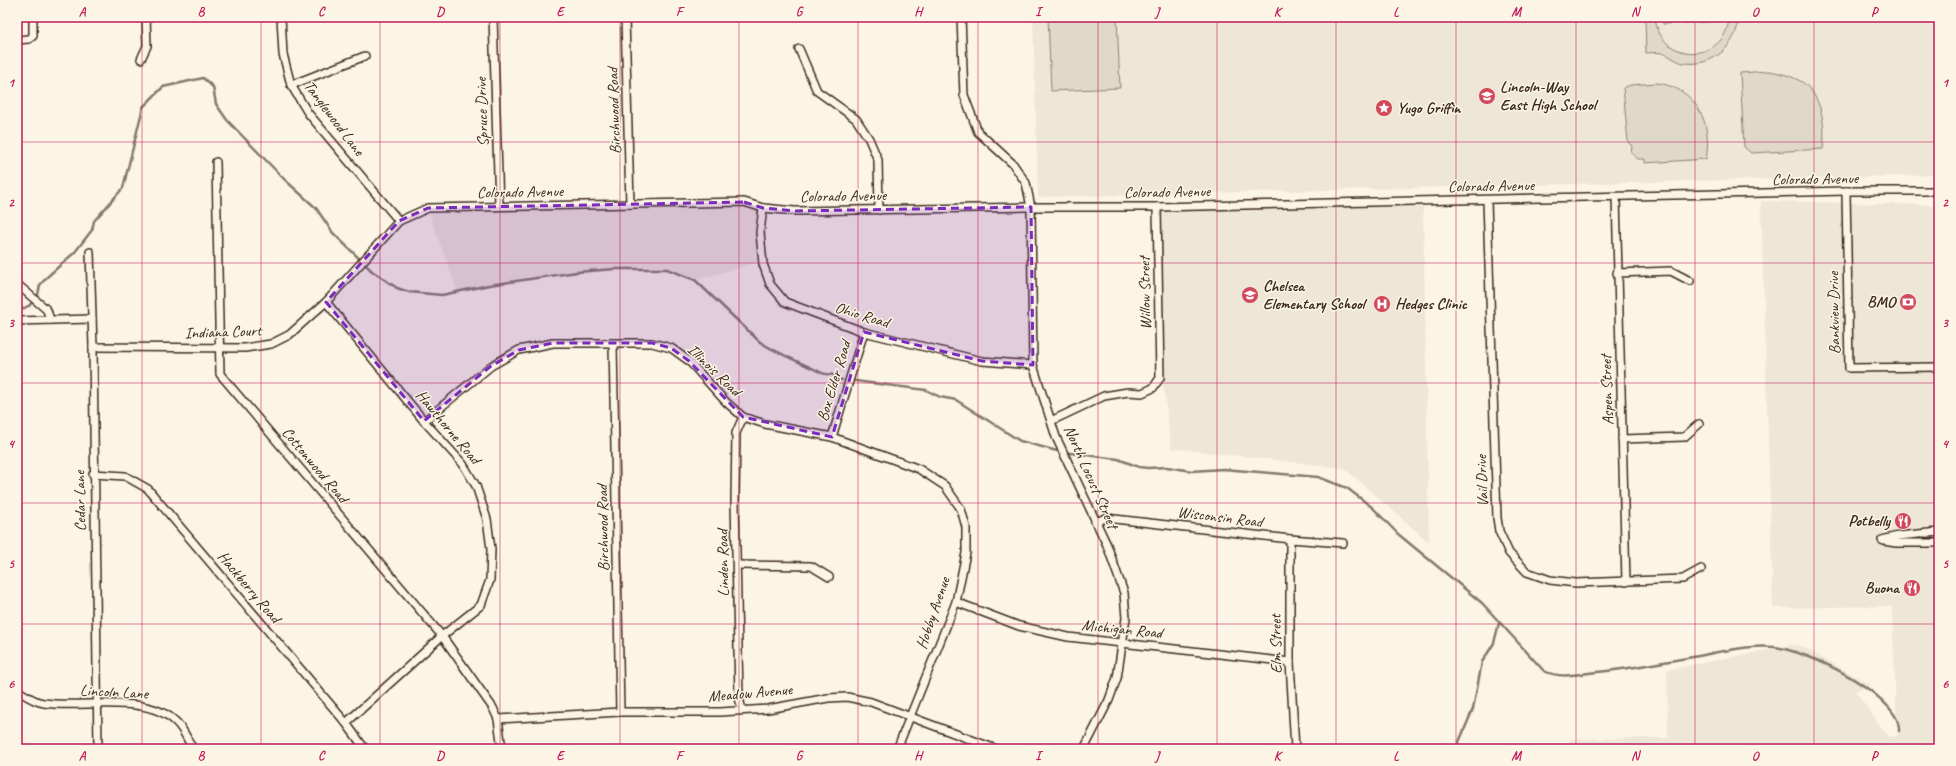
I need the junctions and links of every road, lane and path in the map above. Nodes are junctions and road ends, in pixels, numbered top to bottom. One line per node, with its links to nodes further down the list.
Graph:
1 (33, 17): 7 (street)
2 (146, 17): 10 (street)
3 (281, 17): 11 (street, Tanglewood Lane)
4 (493, 17): 18 (street, Spruce Drive)
5 (625, 17): 17 (street, Birchwood Road)
6 (961, 17): 19 (street, North Locust Street)
7 (17, 40)
8 (799, 48): 22 (street)
9 (365, 56): 11 (street)
10 (141, 59)
11 (291, 85): 23 (street, Tanglewood Lane)
12 (216, 162): 35 (street, Cottonwood Road)
13 (1846, 191): 14 (street, Colorado Avenue); 15 (street, Colorado Avenue); 37 (street, Bankview Drive)
14 (1939, 191)
15 (1616, 197): 16 (street, Colorado Avenue); 25 (street, Aspen Street)
16 (1487, 201): 20 (street, Colorado Avenue); 54 (street, Vail Drive)
17 (630, 204): 18 (street, Colorado Avenue); 21 (street, Colorado Avenue)
18 (499, 206): 23 (street, Colorado Avenue)
19 (1031, 207): 20 (street, Colorado Avenue); 22 (street, Colorado Avenue); 36 (street, North Locust Street)
20 (1157, 207): 40 (street, Willow Street)
21 (763, 208): 22 (street, Colorado Avenue); 32 (street, Ohio Road)
22 (879, 210)
23 (399, 221): 28 (street, Indiana Court)
24 (90, 252): 29 (street, Cedar Lane)
25 (1617, 273): 26 (street); 43 (street, Aspen Street)
26 (1690, 281)
27 (17, 284): 30 (street)
28 (326, 302): 35 (street, Indiana Court); 39 (street, Hawthorne Road)
29 (92, 319): 30 (street); 34 (street, Cedar Lane)
30 (50, 320): 31 (street)
31 (17, 321)
32 (864, 332): 36 (street, Ohio Road); 42 (street, Box Elder Road)
33 (613, 344): 38 (street, Illinois Road); 39 (street, Illinois Road); 62 (street, Birchwood Road)
34 (93, 347): 35 (street, Indiana Court); 44 (street, Cedar Lane)
35 (219, 347): 56 (street, Cottonwood Road)
36 (1033, 365): 40 (street, North Locust Street)
37 (1939, 367)
38 (743, 417): 42 (street, Illinois Road); 51 (street, Linden Road)
39 (424, 421): 56 (street, Hawthorne Road)
40 (1051, 421): 46 (street, North Locust Street)
41 (1698, 424): 43 (street)
42 (832, 437): 45 (street, Illinois Road)
43 (1622, 439): 54 (street, Aspen Street)
44 (93, 474): 60 (street, Cedar Lane); 65 (street, Hackberry Road)
45 (945, 486): 55 (street, Hobby Avenue)
46 (1095, 522): 48 (street, Wisconsin Road); 57 (street, North Locust Street)
47 (1939, 532): 50 (street)
48 (1290, 539): 49 (street, Wisconsin Road); 58 (street, Elm Street)
49 (1343, 543)
50 (1939, 543)
51 (737, 565): 53 (street); 61 (street, Linden Road)
52 (1701, 569): 54 (street, Vail Drive)
53 (829, 577)
54 (1626, 582)
55 (956, 602): 57 (street, Michigan Road); 63 (street, Hobby Avenue)
56 (442, 636): 64 (street, Cottonwood Road); 65 (street, Hawthorne Road)
57 (1123, 644): 58 (street, Michigan Road); 72 (street, North Locust Street)
58 (1290, 662): 73 (street, Elm Street)
59 (17, 690): 60 (street, Lincoln Lane)
60 (97, 704): 66 (street, Cedar Lane); 67 (street, Lincoln Lane)
61 (742, 710): 62 (street, Meadow Avenue); 63 (street, Meadow Avenue)
62 (620, 712): 64 (street, Meadow Avenue)
63 (909, 717): 70 (street, Hobby Avenue); 71 (street, Meadow Avenue)
64 (498, 719): 69 (street, Cottonwood Road)
65 (346, 724): 68 (street, Hackberry Road)
66 (98, 749)
67 (193, 749)
68 (365, 749)
69 (502, 749)
70 (897, 749)
71 (996, 749)
72 (1084, 749)
73 (1295, 749)

